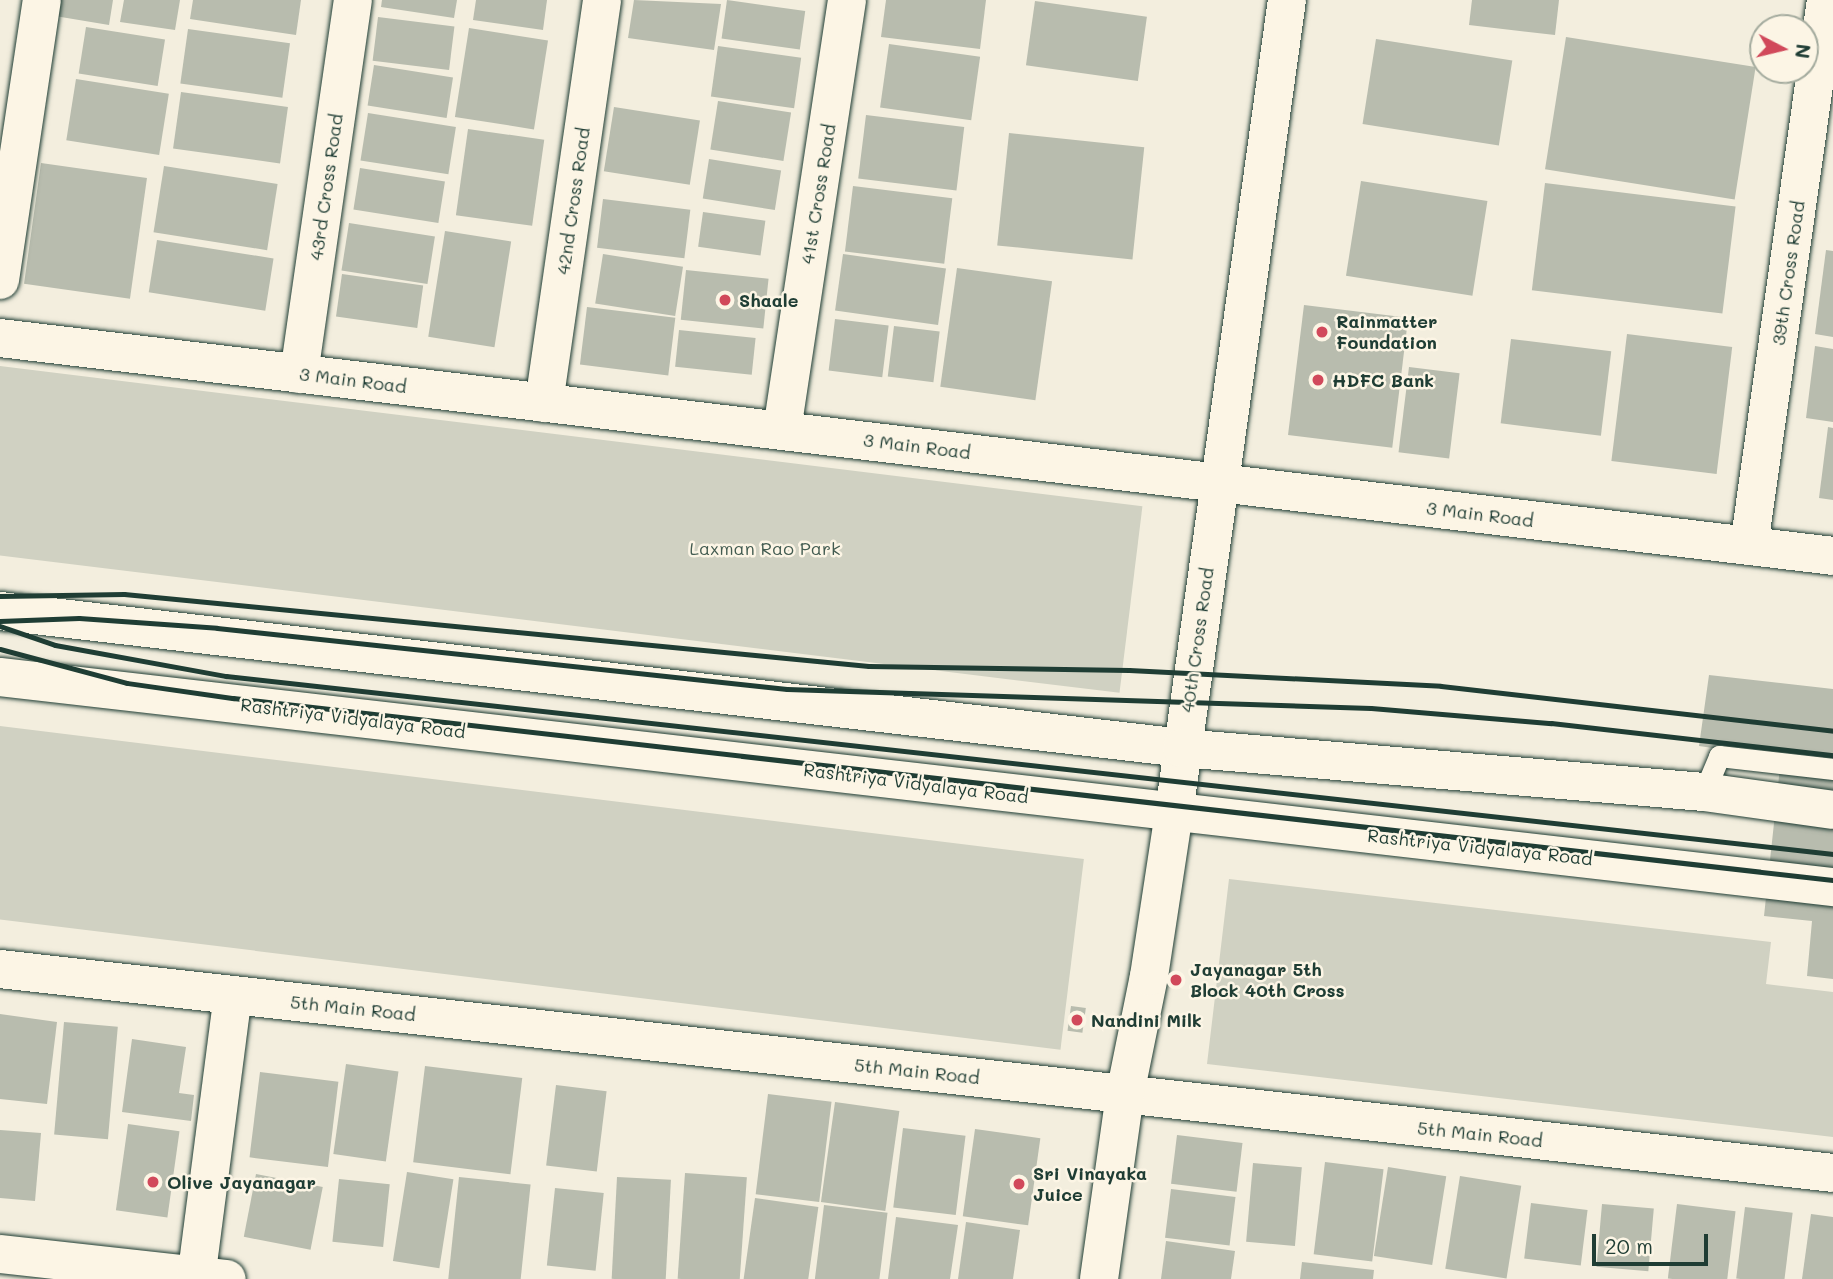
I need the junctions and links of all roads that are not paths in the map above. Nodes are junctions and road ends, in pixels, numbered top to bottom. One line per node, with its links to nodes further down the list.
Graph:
1 (42, 0): 7 (street)
2 (353, 0): 9 (street, 43rd Cross Road)
3 (602, 0): 10 (street, 42nd Cross Road)
4 (847, 0): 11 (street, 41st Cross Road)
5 (1287, 0): 12 (street, 40th Cross Road)
6 (1826, 0): 13 (street, 39th Cross Road)
7 (0, 280)
8 (0, 338): 9 (street, 3 Main Road)
9 (299, 374): 10 (street, 3 Main Road)
10 (544, 402): 11 (street, 3 Main Road)
11 (782, 430): 12 (street, 3 Main Road)
12 (1219, 484): 13 (street, 3 Main Road); 17 (street, 40th Cross Road)
13 (1749, 546): 14 (street, 3 Main Road)
14 (1833, 556)
15 (0, 611): 17 (street)
16 (0, 677): 21 (street, Rashtriya Vidyalaya Road)
17 (1182, 748): 19 (street); 21 (street, 40th Cross Road)
18 (1833, 769): 19 (lane)
19 (1703, 793): 20 (street)
20 (1833, 810)
21 (1174, 813): 22 (street, Rashtriya Vidyalaya Road); 25 (street, 40th Cross Road)
22 (1833, 887)
23 (0, 969): 24 (street, 5th Main Road)
24 (233, 995): 25 (street, 5th Main Road); 28 (street)
25 (1125, 1094): 26 (street, 5th Main Road); 29 (street, 40th Cross Road)
26 (1833, 1173)
27 (0, 1254): 28 (street)
28 (207, 1278)
29 (1099, 1279)

